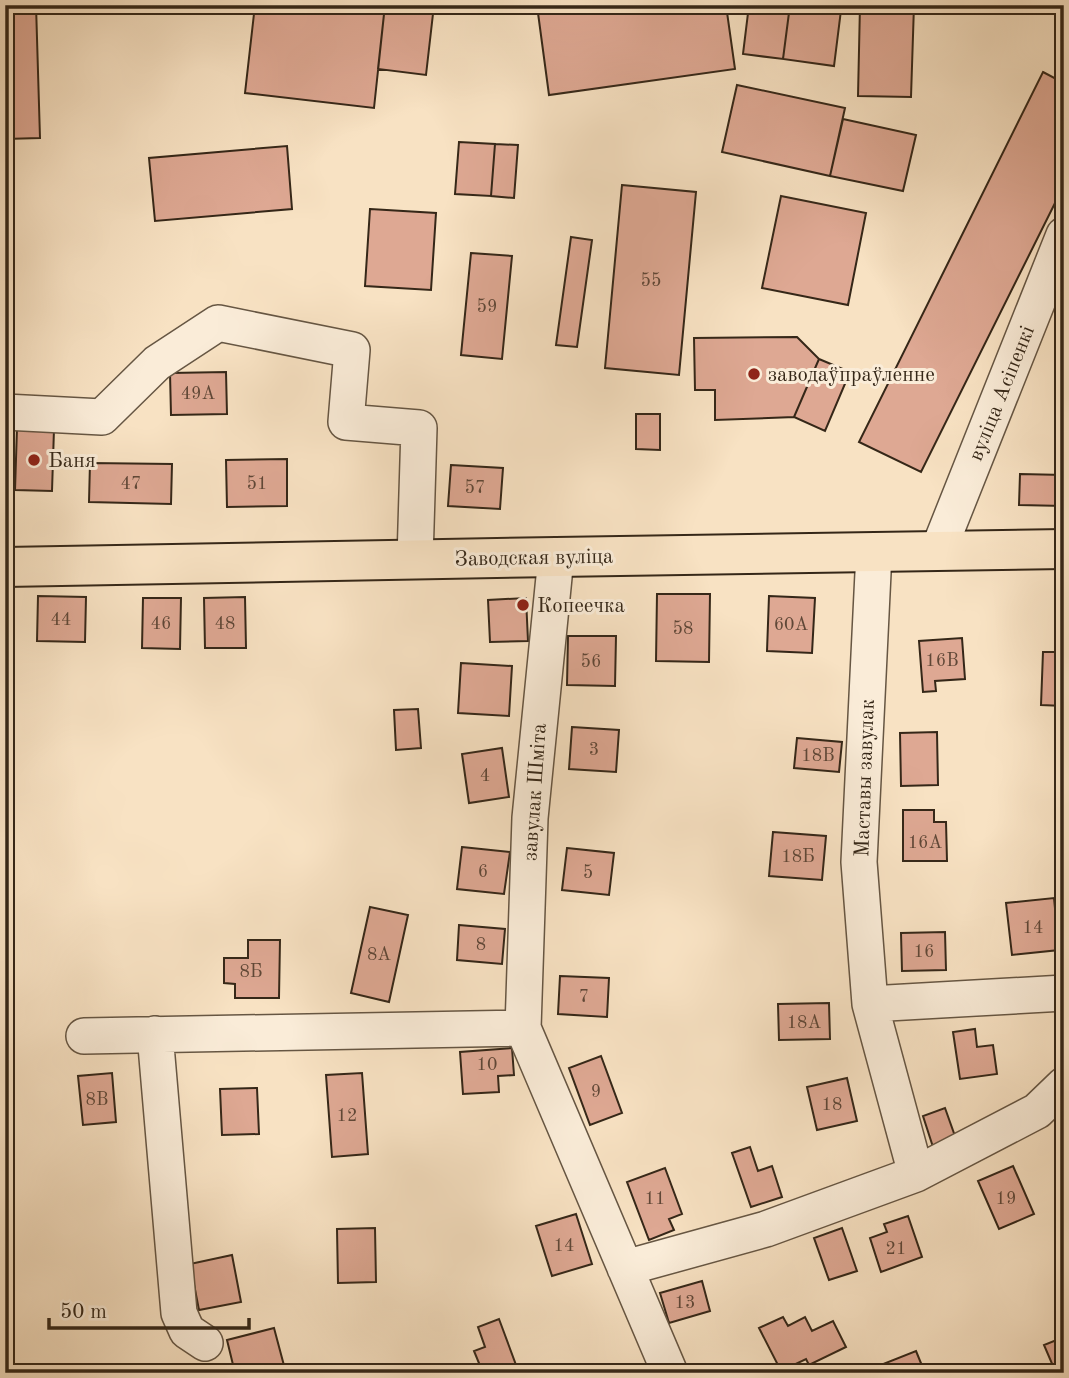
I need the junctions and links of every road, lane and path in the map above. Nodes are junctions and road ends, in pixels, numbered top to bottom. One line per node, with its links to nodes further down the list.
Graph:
1 (1064, 235): 4 (street, вуліца Асіпенкі)
2 (5, 412): 7 (street)
3 (1064, 549): 4 (main road, Заводская вуліца)
4 (938, 551): 5 (main road, Заводская вуліца)
5 (874, 552): 6 (main road, Заводская вуліца); 10 (street, Маставы завулак)
6 (556, 556): 7 (main road, Заводская вуліца); 11 (street, завулак Шміта)
7 (415, 559): 8 (main road, Заводская вуліца)
8 (5, 567)
9 (1064, 993): 10 (street)
10 (870, 1004): 15 (street, Маставы завулак)
11 (523, 1028): 12 (street); 16 (street, завулак Шміта)
12 (155, 1034): 13 (street); 17 (street)
13 (84, 1036)
14 (1064, 1086): 15 (street)
15 (916, 1174): 16 (street)
16 (625, 1268): 18 (street, завулак Шміта)
17 (205, 1343)
18 (670, 1373)

